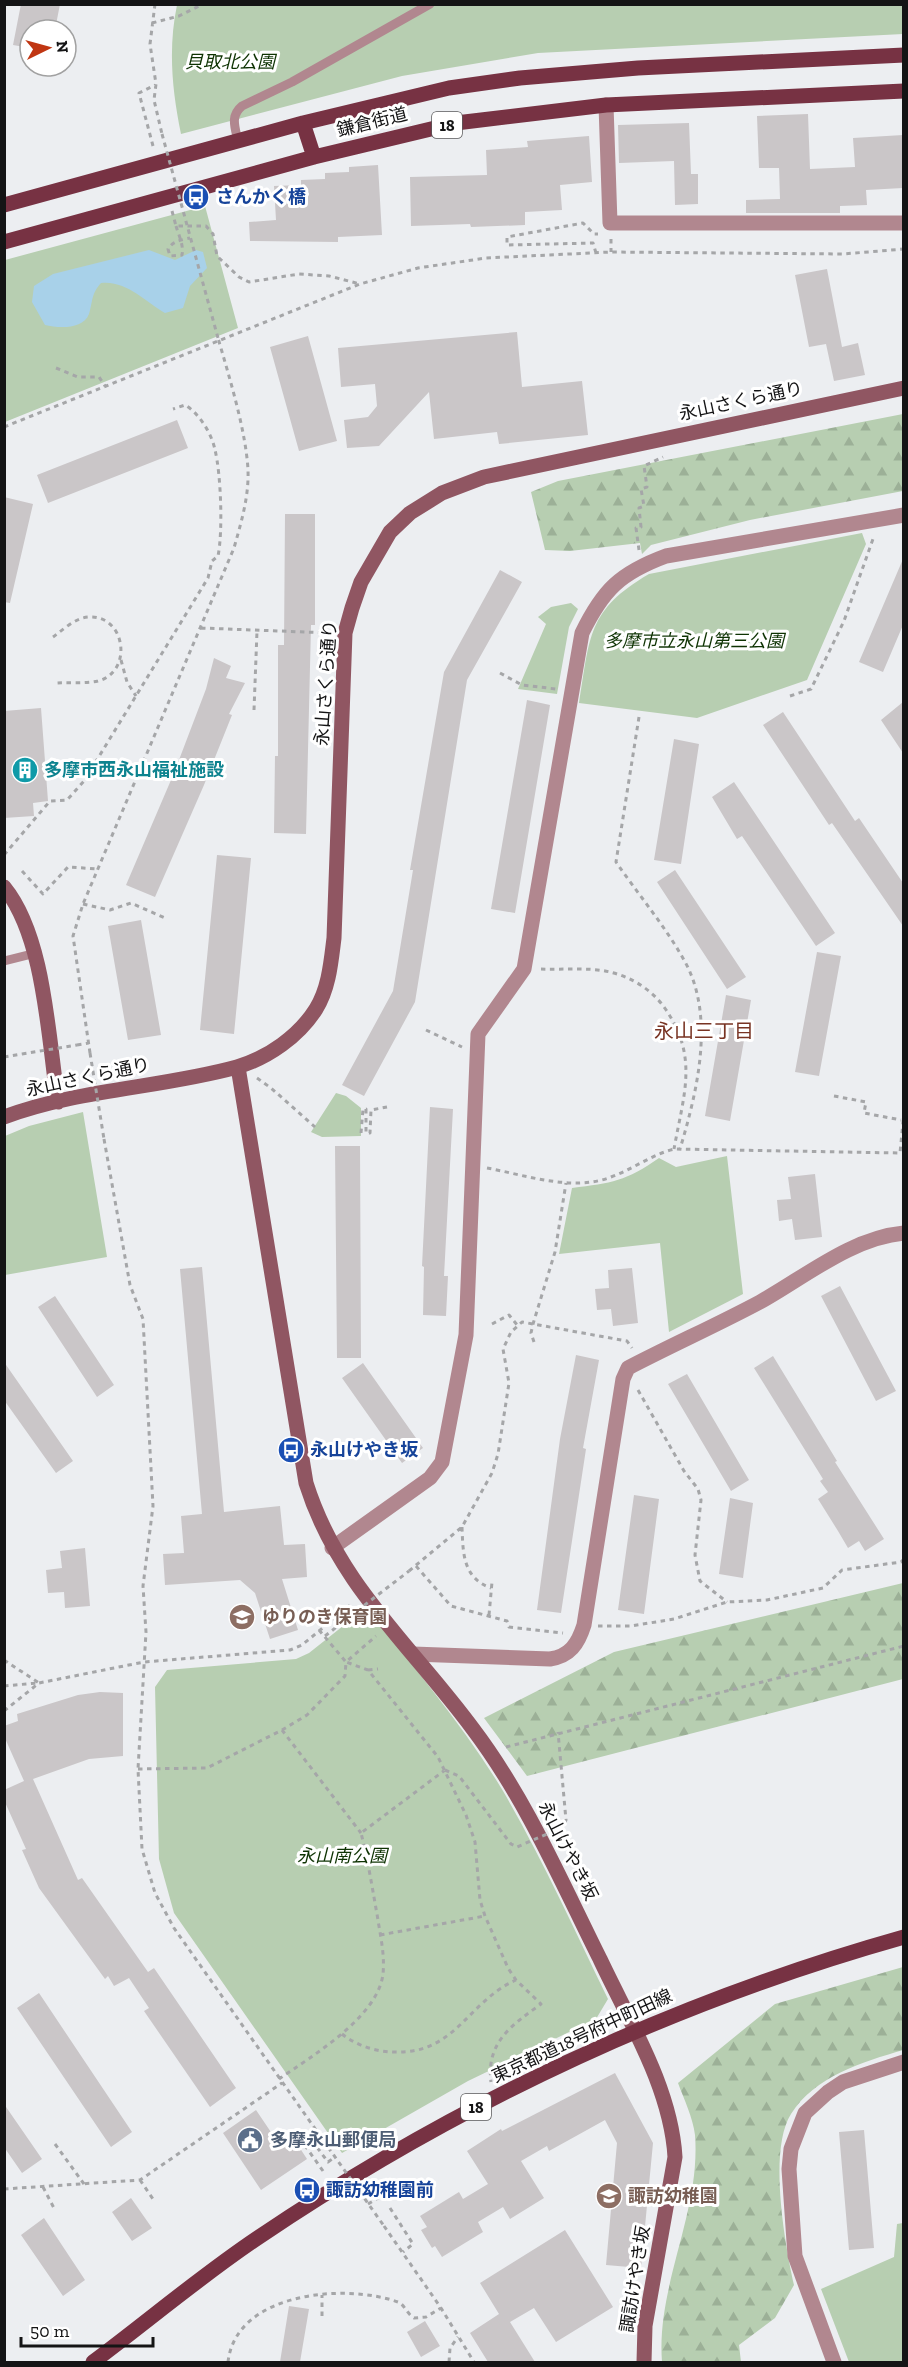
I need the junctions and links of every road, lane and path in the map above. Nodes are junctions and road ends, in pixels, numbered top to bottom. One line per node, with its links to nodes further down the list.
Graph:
1 (155, 4): 4 (path)
2 (203, 4): 4 (path)
3 (430, 4): 10 (lane)
4 (152, 23): 6 (path)
5 (903, 55): 9 (main road, 鎌倉街道 / 18)
6 (156, 84): 11 (path); 18 (path, bridge)
7 (903, 91): 8 (main road, 鎌倉街道 / 18)
8 (606, 105): 12 (main road, 鎌倉街道 / 18); 17 (street)
9 (303, 123): 10 (main road, 鎌倉街道 / 18); 12 (main road)
10 (238, 141): 13 (main road, 鎌倉街道 / 18)
11 (153, 146)
12 (314, 157): 20 (main road, 鎌倉街道 / 18)
13 (4, 205)
14 (172, 209): 16 (path)
15 (903, 223): 17 (street)
16 (176, 226): 19 (path); 24 (path)
17 (610, 228): 22 (path); 23 (path)
18 (190, 238): 19 (path); 25 (path, bridge)
19 (181, 240): 19 (path)
20 (4, 242)
21 (903, 249): 22 (path)
22 (611, 252): 23 (path)
23 (596, 253): 24 (path)
24 (360, 284): 25 (path)
25 (218, 340): 27 (path); 35 (path)
26 (56, 368): 27 (path)
27 (105, 386): 30 (path)
28 (903, 388): 31 (street, 永山さくら通り)
29 (173, 408): 43 (path)
30 (4, 427)
31 (677, 434): 34 (path); 37 (street, 永山さくら通り)
32 (903, 515): 33 (street)
33 (878, 520): 34 (street); 44 (path)
34 (640, 565): 55 (street)
35 (201, 628): 36 (path); 48 (path)
36 (257, 631): 37 (path); 45 (path)
37 (345, 633): 60 (street, 永山さくら通り)
38 (53, 637): 39 (path)
39 (121, 660): 41 (path); 43 (path)
40 (500, 673): 42 (path)
41 (56, 683)
42 (555, 689)
43 (136, 696): 47 (path)
44 (790, 696)
45 (254, 710)
46 (639, 717): 71 (path)
47 (4, 855)
48 (98, 869): 49 (path); 51 (path)
49 (22, 872)
50 (4, 887): 53 (street)
51 (83, 904): 52 (path); 57 (path)
52 (165, 918)
53 (36, 953): 54 (lane); 63 (street)
54 (4, 961)
55 (524, 969): 58 (street); 70 (path)
56 (426, 1030): 58 (path)
57 (89, 1043): 59 (path, bridge); 98 (path, bridge)
58 (477, 1054): 72 (street)
59 (4, 1057)
60 (238, 1066): 63 (street, 永山さくら通り); 82 (street, 永山けやき坂)
61 (271, 1088): 68 (path)
62 (834, 1096): 67 (path)
63 (58, 1102): 66 (street, 永山さくら通り)
64 (387, 1107): 69 (path)
65 (903, 1112): 67 (path)
66 (4, 1117)
67 (901, 1120): 71 (path)
68 (315, 1127)
69 (361, 1133)
70 (674, 1149): 71 (path); 73 (path)
71 (680, 1149)
72 (474, 1166): 73 (path); 82 (street)
73 (566, 1183): 76 (path)
74 (903, 1233): 79 (street)
75 (492, 1324): 77 (path)
76 (533, 1324): 77 (path); 78 (path); 79 (path)
77 (518, 1326): 81 (path)
78 (534, 1342)
79 (641, 1361): 80 (street)
80 (623, 1379): 88 (path); 96 (street)
81 (462, 1527): 84 (path); 86 (path)
82 (332, 1548): 87 (street, 永山けやき坂)
83 (903, 1559): 88 (path)
84 (416, 1566): 89 (path); 94 (path, bridge)
85 (492, 1582): 86 (path)
86 (491, 1588): 89 (path)
87 (363, 1594): 90 (street, 永山けやき坂); 92 (path)
88 (727, 1602): 91 (path)
89 (489, 1615): 93 (path)
90 (387, 1626): 96 (street, 永山けやき坂); 99 (path)
91 (609, 1628)
92 (319, 1630): 94 (path); 98 (path)
93 (570, 1633)
94 (324, 1636): 99 (path)
95 (903, 1646): 106 (path)
96 (413, 1654): 107 (street, 永山けやき坂)
97 (4, 1660): 102 (path)
98 (144, 1662): 102 (path); 108 (path)
99 (346, 1662): 101 (path); 105 (path)
100 (378, 1669): 101 (path)
101 (368, 1670): 109 (path)
102 (39, 1683): 103 (path); 104 (path)
103 (4, 1686)
104 (4, 1711)
105 (282, 1730): 108 (path); 110 (path)
106 (558, 1732): 107 (path); 109 (path, bridge)
107 (490, 1752): 115 (street, 永山けやき坂)
108 (138, 1769): 118 (path)
109 (445, 1770): 110 (path); 111 (path)
110 (361, 1833): 112 (path)
111 (485, 1916): 112 (path); 114 (path)
112 (380, 1935): 116 (path)
113 (903, 1937): 115 (main road, 東京都道18号府中町田線 / 18)
114 (516, 1980): 116 (path); 119 (path)
115 (634, 2030): 119 (main road, 東京都道18号府中町田線 / 18); 141 (street, 諏訪けやき坂)
116 (342, 2034): 118 (path)
117 (903, 2062): 142 (street)
118 (281, 2081): 121 (path, bridge); 123 (path)
119 (494, 2098): 137 (main road, 東京都道18号府中町田線 / 18)
120 (55, 2144): 125 (path)
121 (335, 2157): 122 (path); 129 (path, bridge)
122 (323, 2171)
123 (140, 2180): 125 (path); 128 (path)
124 (403, 2183): 129 (path)
125 (84, 2184): 126 (path)
126 (43, 2187): 127 (path); 131 (path)
127 (4, 2189)
128 (153, 2199)
129 (368, 2204): 132 (path, bridge)
130 (390, 2208): 132 (path)
131 (55, 2210)
132 (403, 2253): 134 (path)
133 (322, 2295): 134 (path); 135 (path); 138 (path)
134 (441, 2308): 136 (path)
135 (322, 2316)
136 (458, 2337): 139 (path); 140 (path)
137 (93, 2362)
138 (228, 2362)
139 (449, 2362)
140 (474, 2362)
141 (644, 2362)
142 (834, 2362)

